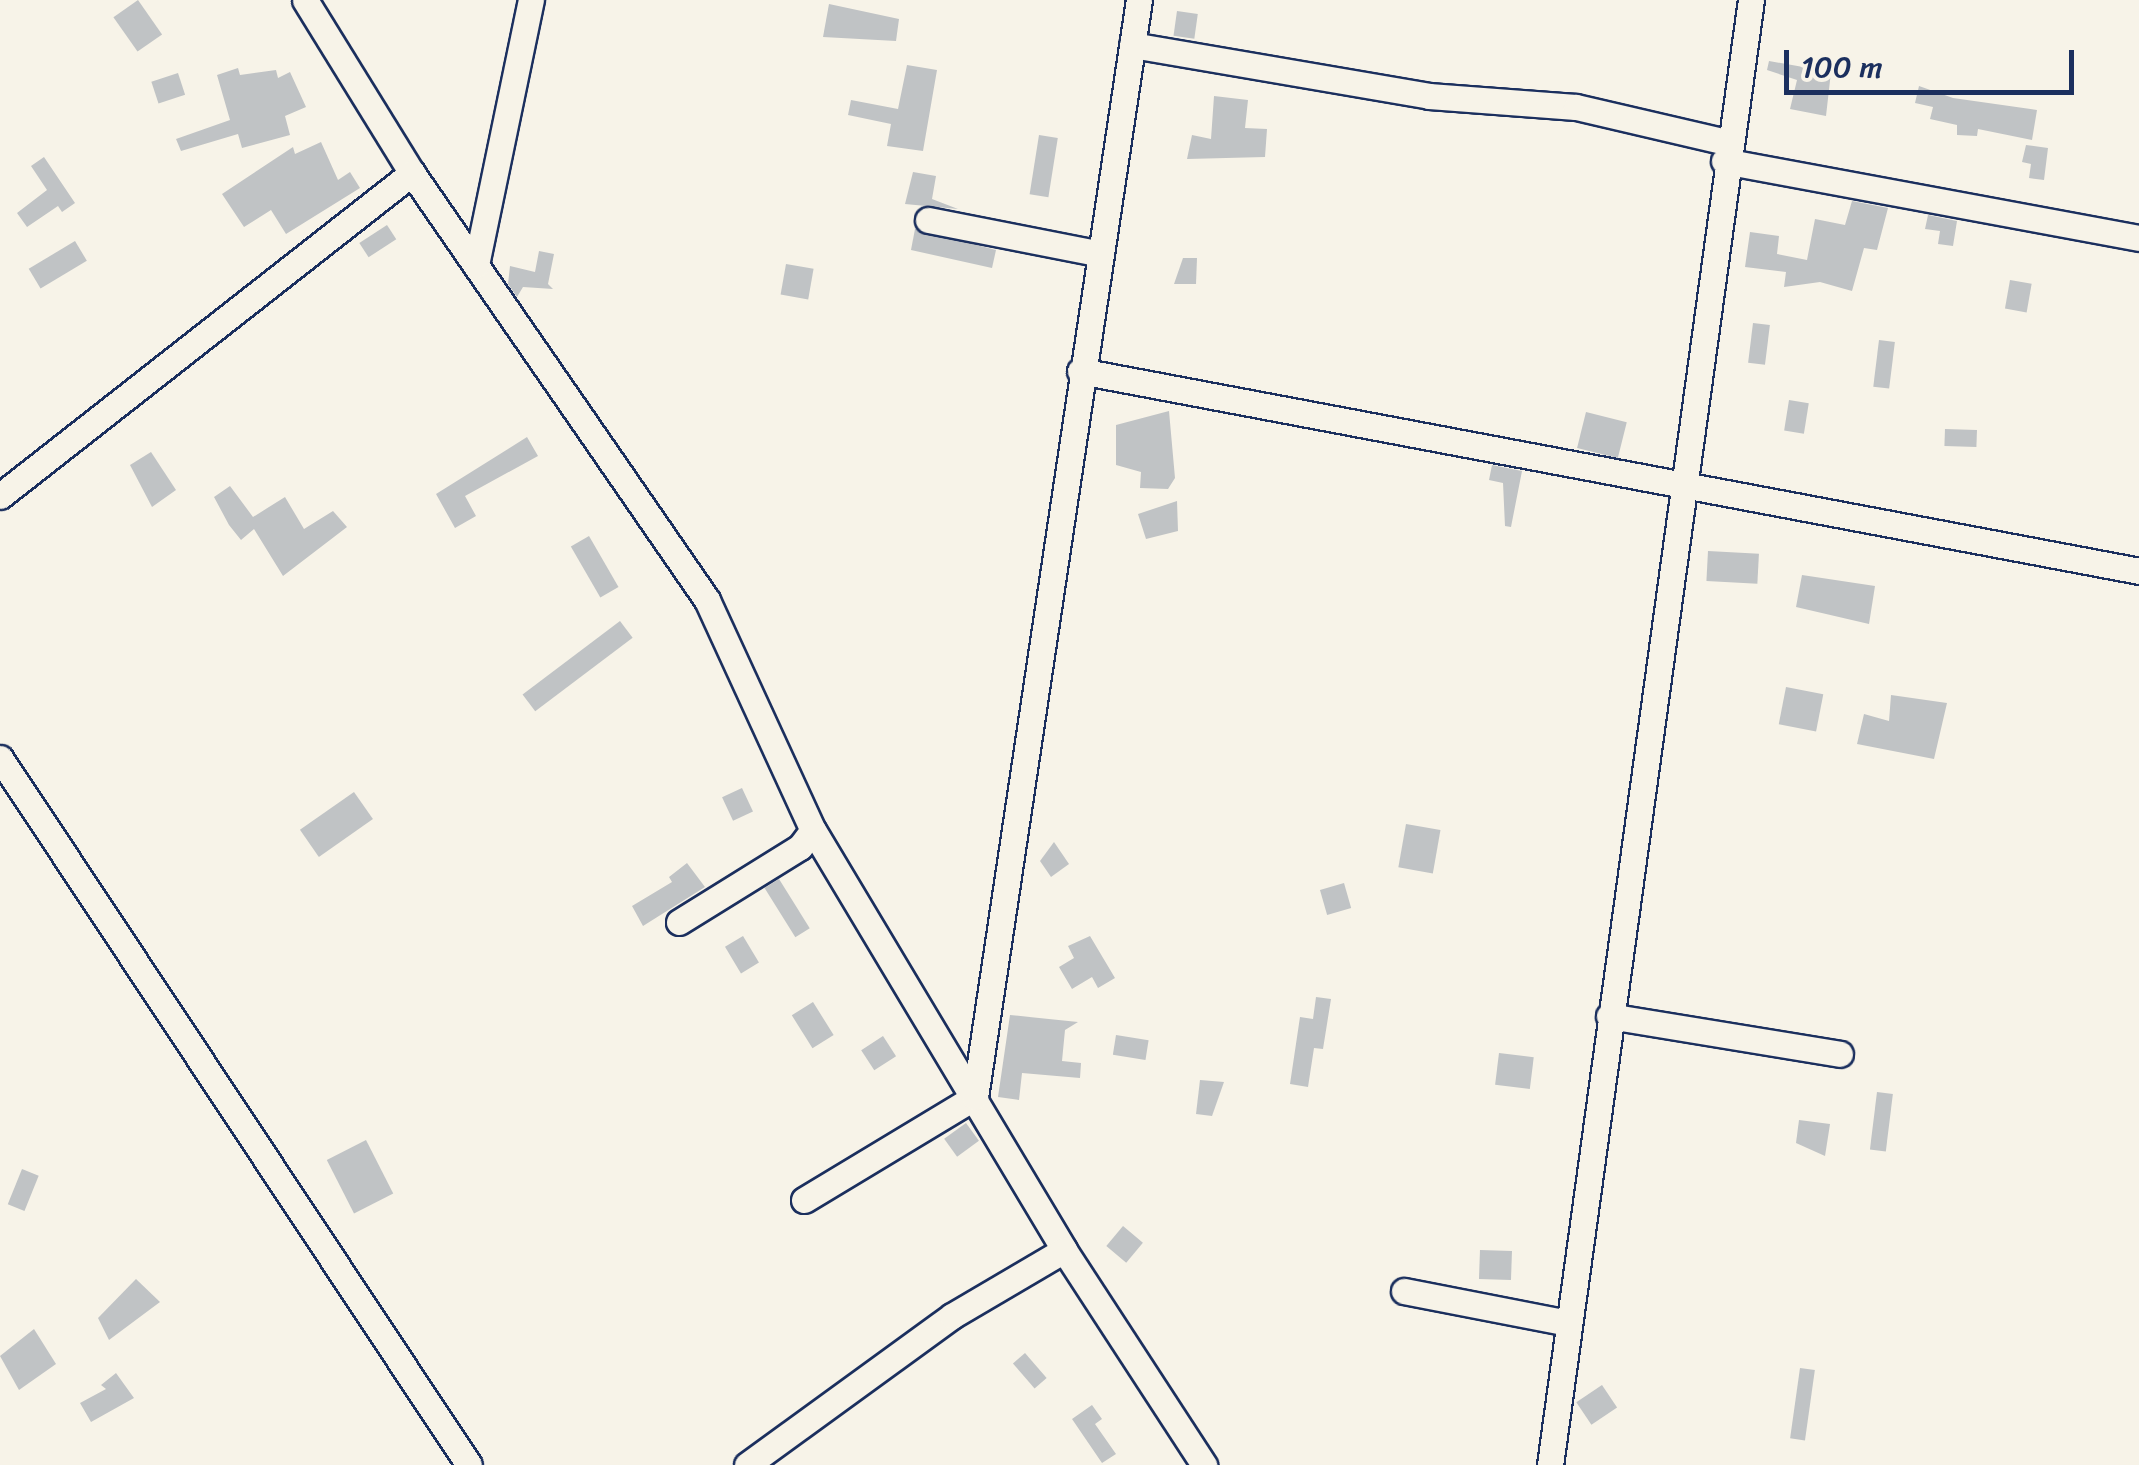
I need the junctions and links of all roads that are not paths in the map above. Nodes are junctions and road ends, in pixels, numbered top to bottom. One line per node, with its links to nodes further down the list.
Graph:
1 (305, 0): 7 (street)
2 (531, 0): 11 (street)
3 (1139, 0): 5 (street)
4 (1751, 0): 6 (street)
5 (1132, 45): 6 (street); 10 (street)
6 (1726, 152): 9 (street); 13 (street)
7 (412, 173): 11 (street); 14 (street)
8 (928, 220): 10 (street)
9 (2139, 238)
10 (1100, 254): 12 (street)
11 (476, 265): 17 (street)
12 (1080, 370): 13 (street); 21 (street)
13 (1680, 483): 15 (street); 19 (street)
14 (0, 496)
15 (2139, 571)
16 (0, 758): 26 (street)
17 (813, 830): 18 (street); 21 (street)
18 (679, 922)
19 (1609, 1016): 20 (street); 25 (street)
20 (1840, 1054)
21 (976, 1097): 22 (street); 23 (street)
22 (804, 1200)
23 (1064, 1250): 27 (street); 28 (street)
24 (1404, 1291): 25 (street)
25 (1568, 1323): 29 (street)
26 (469, 1465)
27 (747, 1465)
28 (1204, 1465)
29 (1550, 1465)

